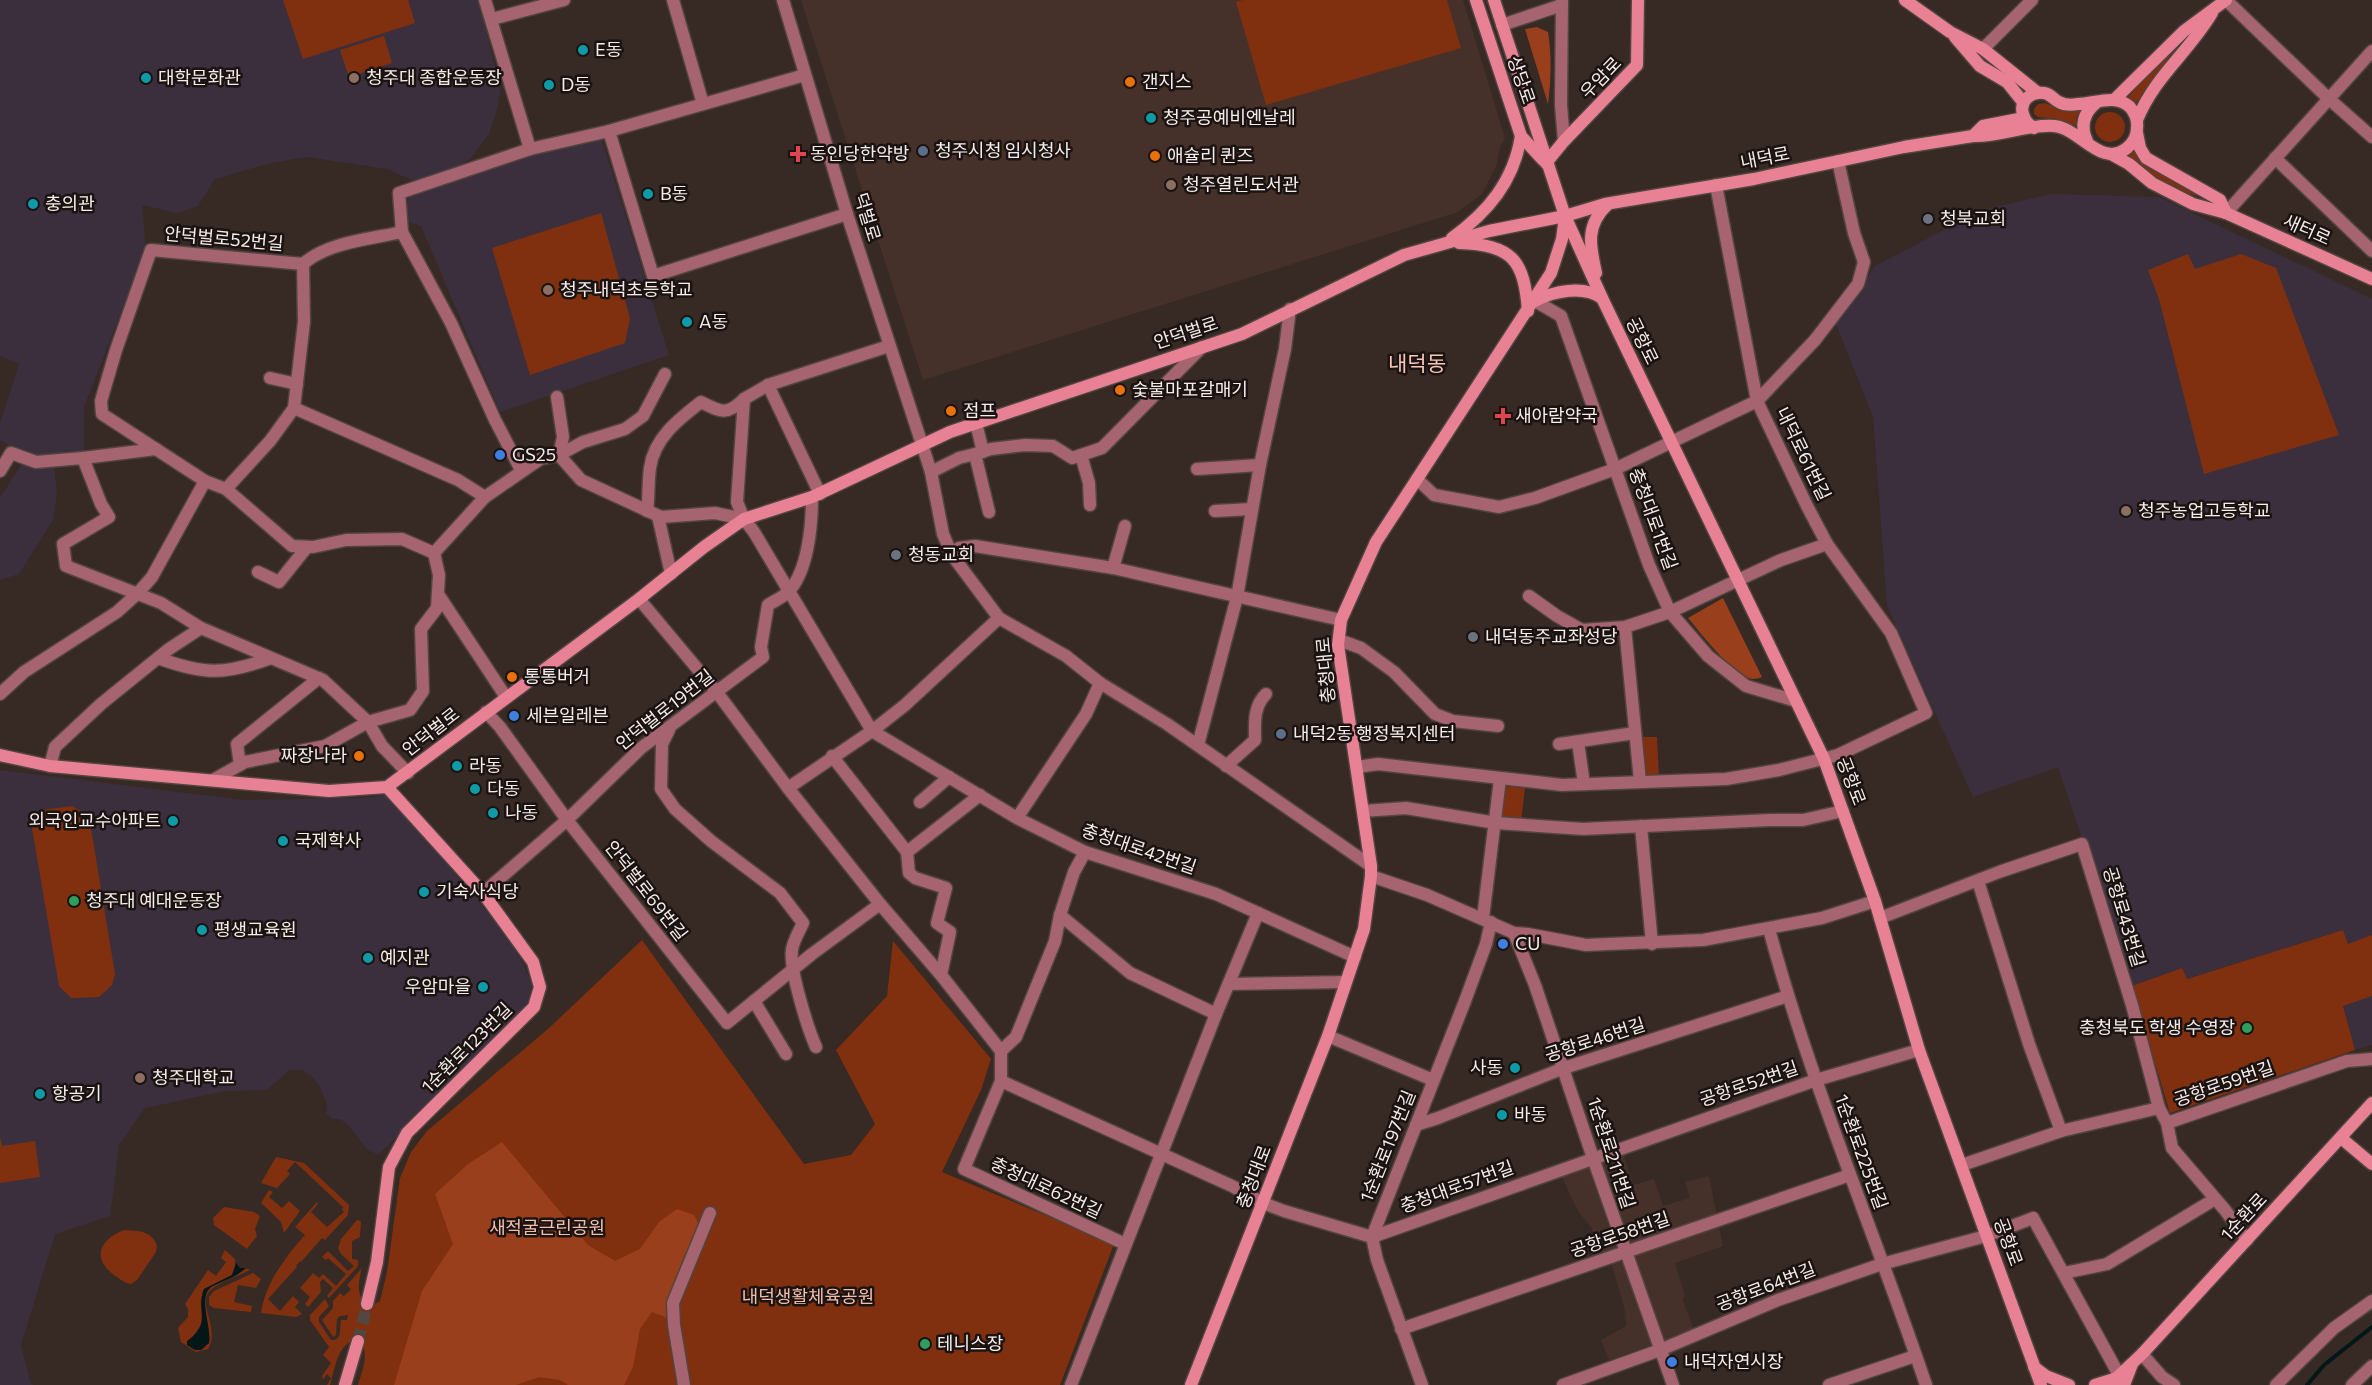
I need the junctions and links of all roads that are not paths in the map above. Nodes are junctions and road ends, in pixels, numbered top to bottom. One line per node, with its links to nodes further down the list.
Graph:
1 (485, 0): 14 (street)
2 (564, 0): 12 (street)
3 (673, 0): 25 (street)
4 (783, 0): 19 (street, 덕벌로)
5 (1476, 0): 30 (street, 상당로)
6 (1494, 0): 15 (street, 상당로)
7 (1638, 0): 33 (street, 우암로)
8 (1905, 0): 16 (street)
9 (2032, 0): 17 (street)
10 (2226, 0): 13 (street); 21 (street)
11 (1562, 2): 15 (street); 33 (street)
12 (536, 3): 14 (street)
13 (2214, 10): 22 (street); 27 (street)
14 (492, 19): 35 (street)
15 (1502, 25): 39 (street, 상당로)
16 (1950, 32): 17 (street); 23 (street)
17 (1983, 49): 20 (street)
18 (2372, 51): 21 (street)
19 (805, 75): 25 (street); 43 (street, 덕벌로)
20 (2038, 93): 23 (street); 24 (street)
21 (2328, 98): 32 (street); 37 (street)
22 (2115, 99): 24 (street); 27 (street)
23 (2023, 102): 26 (street)
24 (2097, 102): 34 (street)
25 (703, 104): 29 (street)
26 (2024, 118): 28 (street); 31 (street)
27 (2137, 127): 36 (street); 42 (street)
28 (2034, 128): 31 (street); 34 (street)
29 (609, 131): 35 (street); 43 (street)
30 (1521, 136): 39 (street, 상당로); 46 (street)
31 (1972, 136): 38 (street, 내덕로)
32 (2372, 137)
33 (1563, 141): 39 (street, 우암로)
34 (2087, 141): 36 (street)
35 (530, 149): 45 (street)
36 (2111, 154): 42 (street)
37 (2275, 158): 42 (street); 47 (street)
38 (1838, 161): 40 (street, 내덕로); 61 (street)
39 (1546, 163): 44 (street, 상당로)
40 (1716, 185): 41 (street, 내덕로); 61 (street, 내덕로61번길)
41 (1609, 203): 44 (street, 내덕로); 50 (street)
42 (2226, 213): 49 (street, 새터로)
43 (847, 214): 53 (street, 덕벌로)
44 (1565, 216): 46 (street, 안덕벌로); 50 (street, 공항로); 51 (street, 충청대로)
45 (402, 232): 48 (street, 안덕벌로52번길); 74 (street)
46 (1446, 243): 51 (street); 52 (street, 안덕벌로)
47 (2372, 251)
48 (303, 264): 57 (street); 66 (street, 안덕벌로52번길)
49 (2372, 279)
50 (1602, 298): 51 (street); 64 (street, 공항로)
51 (1531, 306): 73 (street, 충청대로1번길); 77 (street, 충청대로)
52 (1290, 309): 54 (street, 안덕벌로); 71 (street)
53 (889, 346): 58 (street); 65 (street, 덕벌로)
54 (1203, 346): 63 (street, 안덕벌로); 69 (street)
55 (665, 374): 68 (street)
56 (270, 378): 57 (street)
57 (297, 384): 62 (street)
58 (768, 385): 60 (street); 80 (street)
59 (557, 397): 68 (street)
60 (744, 399): 86 (street); 87 (street)
61 (1757, 401): 64 (street); 89 (street, 내덕로61번길)
62 (294, 408): 79 (street); 81 (street)
63 (976, 423): 65 (street, 안덕벌로); 67 (street)
64 (1671, 441): 73 (street); 96 (street, 공항로)
65 (920, 444): 76 (street, 덕벌로); 80 (street, 안덕벌로)
66 (156, 449): 70 (street); 78 (street, 안덕벌로52번길)
67 (979, 453): 69 (street); 76 (street); 85 (street)
68 (559, 455): 74 (street); 86 (street)
69 (1081, 455): 82 (street)
70 (83, 458): 75 (street); 98 (street)
71 (1260, 465): 72 (street); 83 (street)
72 (1197, 469)
73 (1615, 469): 77 (street); 103 (street, 충청대로1번길)
74 (521, 470): 81 (street)
75 (0, 471)
76 (930, 472): 92 (street, 덕벌로)
77 (1417, 479): 105 (street, 충청대로)
78 (205, 481): 79 (street, 안덕벌로52번길); 98 (street)
79 (226, 489): 90 (street, 안덕벌로52번길)
80 (816, 496): 87 (street, 안덕벌로); 97 (street, 안덕벌로19번길)
81 (484, 497): 91 (street)
82 (1090, 505)
83 (1252, 509): 84 (street); 101 (street)
84 (1215, 511)
85 (989, 512)
86 (652, 514): 87 (street); 95 (street)
87 (744, 519): 95 (street, 안덕벌로); 97 (street)
88 (1125, 526): 93 (street)
89 (1827, 544): 96 (street); 129 (street, 내덕로61번길)
90 (307, 547): 91 (street); 94 (street)
91 (434, 553): 99 (street)
92 (952, 555): 93 (street); 104 (street, 덕벌로)
93 (1113, 568): 101 (street)
94 (258, 572)
95 (671, 574): 102 (street, 안덕벌로)
96 (1736, 580): 103 (street); 117 (street, 공항로)
97 (788, 592): 113 (street, 안덕벌로19번길); 122 (street)
98 (138, 594): 107 (street); 114 (street)
99 (438, 594): 116 (street); 119 (street)
100 (1529, 596): 106 (street)
101 (1236, 597): 105 (street); 126 (street)
102 (639, 600): 113 (street); 116 (street, 안덕벌로)
103 (1670, 612): 106 (street); 117 (street, 충청대로1번길)
104 (999, 618): 112 (street); 122 (street)
105 (1341, 620): 108 (street, 충청대로)
106 (1625, 627): 123 (street)
107 (201, 628): 109 (street); 110 (street)
108 (1338, 640): 121 (street); 133 (street, 충청대로)
109 (158, 658): 110 (street); 131 (street)
110 (271, 658): 111 (street)
111 (319, 678): 119 (street); 130 (street)
112 (1100, 683): 126 (street); 146 (street)
113 (716, 691): 120 (street, 안덕벌로19번길); 141 (street)
114 (0, 694)
115 (1266, 694): 132 (street)
116 (506, 697): 118 (street, 안덕벌로)
117 (1796, 701): 129 (street, 공항로)
118 (486, 712): 134 (street, 안덕벌로); 147 (street, 안덕벌로69번길)
119 (368, 722): 130 (street); 134 (street)
120 (672, 724): 147 (street, 안덕벌로19번길); 165 (street)
121 (1498, 726)
122 (872, 731): 128 (street); 135 (street, 충청대로42번길)
123 (1635, 733): 124 (street); 138 (street)
124 (1578, 742): 125 (street); 139 (street)
125 (1559, 744)
126 (1198, 745): 132 (street)
127 (0, 755): 131 (street)
128 (832, 756): 141 (street); 150 (street)
129 (1824, 759): 138 (street); 145 (street, 공항로)
130 (240, 765): 137 (street)
131 (50, 766): 137 (street)
132 (1226, 766): 152 (street)
133 (1357, 767): 136 (street); 144 (street, 충청대로)
134 (408, 772): 140 (street, 안덕벌로)
135 (949, 777): 142 (street, 충청대로42번길); 143 (street)
136 (1500, 779): 139 (street); 148 (street, 1순환로197번길)
137 (213, 780): 140 (street)
138 (1640, 781): 139 (street)
139 (1584, 784)
140 (387, 787): 154 (street, 1순환로123번길)
141 (788, 788): 156 (street)
142 (980, 795): 146 (street, 충청대로42번길); 150 (street)
143 (920, 802)
144 (1363, 811): 148 (street); 152 (street, 충청대로)
145 (1843, 811): 149 (street); 155 (street, 공항로)
146 (1017, 818): 151 (street, 충청대로42번길)
147 (567, 819): 154 (street, 안덕벌로19번길); 170 (street, 안덕벌로69번길)
148 (1496, 823): 149 (street); 160 (street, 1순환로197번길)
149 (1641, 826): 163 (street)
150 (907, 852): 166 (street)
151 (1085, 852): 157 (street, 충청대로42번길); 158 (street)
152 (1371, 871): 160 (street); 164 (street, 충청대로)
153 (1978, 882): 159 (street, 공항로43번길); 183 (street, 공항로43번길); 186 (street)
154 (483, 892): 204 (street, 1순환로123번길)
155 (1875, 901): 159 (street, 공항로); 161 (street)
156 (880, 904): 165 (street, 안덕벌로69번길); 166 (street)
157 (1258, 913): 164 (street, 충청대로42번길); 168 (street)
158 (1060, 915): 171 (street); 175 (street)
159 (1880, 918): 174 (street, 공항로)
160 (1487, 920): 162 (street); 179 (street, 1순환로197번길)
161 (1769, 929): 163 (street); 169 (street, 1순환로225번길)
162 (1514, 933): 163 (street); 178 (street, 1순환로211번길)
163 (1652, 944)
164 (1355, 957): 167 (street, 충청대로)
165 (794, 969): 170 (street, 안덕벌로69번길); 173 (street)
166 (941, 975): 175 (street)
167 (1346, 982): 168 (street); 172 (street, 충청대로)
168 (1229, 984): 171 (street)
169 (1788, 996): 178 (street, 공항로46번길); 180 (street, 1순환로225번길)
170 (754, 1001): 176 (street)
171 (1216, 1014): 188 (street)
172 (1328, 1036): 179 (street); 194 (street, 충청대로)
173 (816, 1047)
174 (1919, 1050): 180 (street, 공항로52번길); 191 (street, 공항로)
175 (1001, 1051): 181 (street, 충청대로62번길)
176 (786, 1054)
177 (2372, 1059): 184 (street, 공항로59번길)
178 (1564, 1068): 185 (street, 공항로46번길); 189 (street, 1순환로211번길)
179 (1433, 1080): 185 (street, 1순환로197번길)
180 (1816, 1080): 189 (street, 공항로52번길); 192 (street, 1순환로225번길)
181 (1001, 1082): 188 (street); 199 (street, 충청대로62번길)
182 (2372, 1103): 187 (street, 1순환로)
183 (2159, 1108): 184 (street, 공항로59번길); 186 (street, 공항로59번길)
184 (2167, 1123): 193 (street)
185 (1416, 1125): 197 (street, 1순환로197번길)
186 (2061, 1131): 191 (street, 공항로59번길)
187 (2341, 1138): 190 (street); 198 (street, 1순환로)
188 (1162, 1153): 194 (street); 199 (street)
189 (1593, 1158): 197 (street, 충청대로57번길); 200 (street, 1순환로211번길)
190 (2372, 1164)
191 (1962, 1165): 196 (street, 공항로)
192 (1850, 1175): 200 (street, 공항로58번길); 201 (street, 1순환로225번길)
193 (2215, 1199): 198 (street); 202 (street)
194 (1263, 1203): 197 (street); 216 (street, 충청대로)
195 (710, 1213): 214 (street)
196 (1986, 1236): 201 (street, 공항로64번길); 202 (street); 210 (street, 공항로)
197 (1372, 1237): 205 (street)
198 (2247, 1240): 209 (street, 1순환로)
199 (1125, 1244): 215 (street)
200 (1626, 1252): 205 (street, 공항로58번길); 207 (street, 1순환로211번길)
201 (1882, 1264): 207 (street, 공항로64번길); 208 (street, 1순환로225번길)
202 (2064, 1273): 212 (street)
203 (2372, 1301): 227 (street)
204 (367, 1304)
205 (1401, 1329): 217 (street)
206 (358, 1341): 213 (street)
207 (1660, 1350): 218 (street, 공항로64번길); 219 (street, 1순환로211번길)
208 (1915, 1356): 220 (street); 221 (street, 1순환로225번길)
209 (2137, 1358): 212 (street); 226 (street)
210 (2034, 1366): 222 (street); 223 (street, 공항로); 224 (street)
211 (2372, 1366): 228 (street)
212 (2116, 1381): 225 (street)
213 (345, 1385)
214 (684, 1385)
215 (1071, 1385)
216 (1191, 1385)
217 (1422, 1385)
218 (1563, 1385)
219 (1673, 1385)
220 (1828, 1385)
221 (1926, 1385)
222 (2033, 1385)
223 (2041, 1385)
224 (2069, 1385)
225 (2095, 1385)
226 (2174, 1385)
227 (2276, 1385)
228 (2352, 1385)

